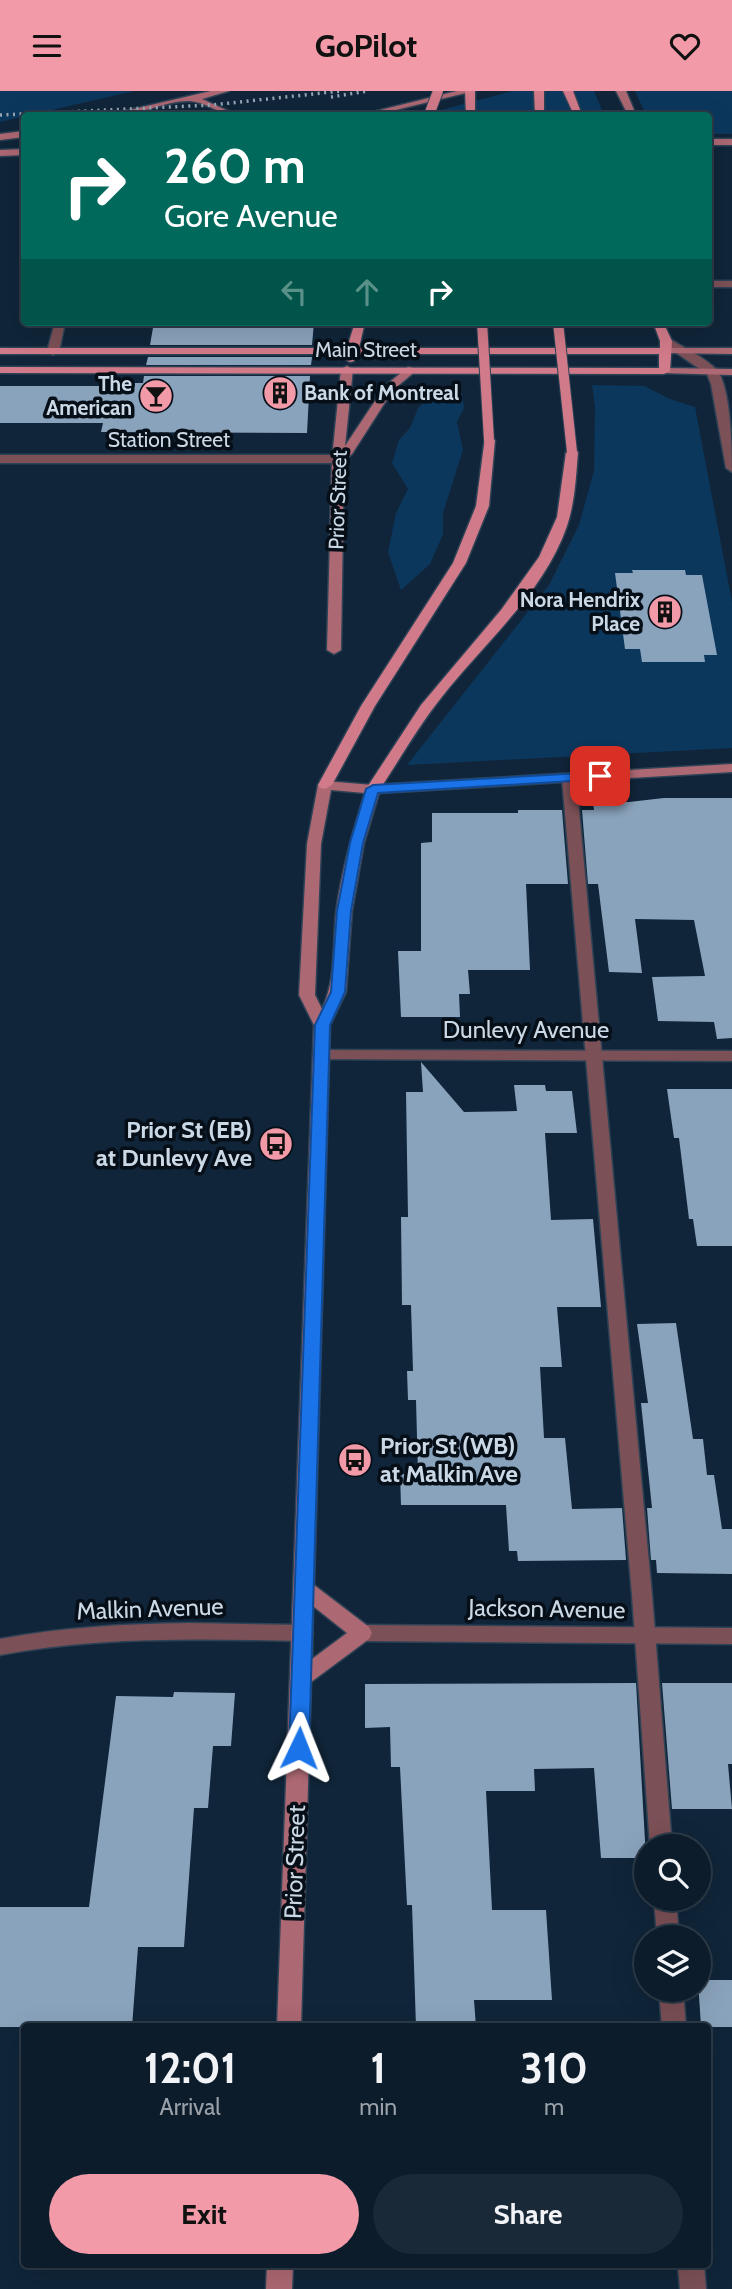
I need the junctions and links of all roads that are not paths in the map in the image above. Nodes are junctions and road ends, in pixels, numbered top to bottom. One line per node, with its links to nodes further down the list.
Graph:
1 (224, 91): 7 (main road)
2 (438, 91): 11 (main road, bridge)
3 (469, 91): 10 (main road); 12 (main road)
4 (539, 91): 13 (main road)
5 (568, 91): 14 (main road)
6 (621, 91): 15 (main road)
7 (191, 98): 8 (main road); 9 (main road)
8 (127, 112)
9 (226, 112)
10 (378, 112)
11 (430, 112)
12 (471, 112)
13 (540, 112)
14 (577, 112)
15 (631, 112)
16 (21, 134): 17 (main road)
17 (0, 137)
18 (712, 142): 19 (main road)
19 (732, 142)
20 (21, 152): 21 (main road)
21 (0, 153)
22 (712, 284): 23 (street)
23 (732, 284)
24 (59, 326): 34 (street)
25 (359, 326): 31 (main road, Prior Street)
26 (482, 326): 48 (main road, bridge)
27 (558, 326): 49 (main road, bridge)
28 (659, 326): 29 (main road)
29 (665, 343): 31 (main road, Main Street); 32 (main road, Main Street); 38 (main road)
30 (0, 351): 34 (main road, Main Street)
31 (352, 351): 34 (main road, Main Street); 35 (main road, Prior Street)
32 (681, 351): 33 (main road, Main Street); 39 (street)
33 (732, 351)
34 (53, 352)
35 (347, 369): 36 (main road, Main Street); 37 (main road, Main Street); 43 (main road, Prior Street)
36 (412, 369): 38 (main road, Main Street); 43 (main road)
37 (0, 370)
38 (664, 371): 39 (main road, Main Street)
39 (712, 372): 40 (main road, Main Street); 41 (street)
40 (732, 372)
41 (730, 452): 44 (street)
42 (0, 459): 43 (street, Station Street)
43 (338, 459): 45 (main road, Prior Street)
44 (732, 468)
45 (334, 650)
46 (732, 768): 47 (main road)
47 (569, 778): 49 (main road); 52 (street)
48 (325, 785): 49 (main road); 50 (main road, Prior Street)
49 (373, 789): 50 (main road, Prior Street)
50 (322, 1025): 51 (main road, Prior Street)
51 (321, 1055): 52 (street, Dunlevy Avenue); 54 (main road, Prior Street)
52 (593, 1055): 53 (street, Dunlevy Avenue); 57 (street)
53 (732, 1056)
54 (304, 1588): 55 (main road, Prior Street); 56 (main road)
55 (303, 1633): 59 (street, Malkin Avenue); 60 (main road, Prior Street)
56 (362, 1633): 57 (street, Jackson Avenue); 60 (main road)
57 (645, 1636): 58 (street, Jackson Avenue); 61 (street)
58 (732, 1636)
59 (0, 1647)
60 (301, 1678): 63 (main road, Prior Street)
61 (660, 1834)
62 (672, 2002): 64 (street)
63 (289, 2023)
64 (674, 2023)
65 (280, 2268): 67 (main road)
66 (691, 2268): 68 (street)
67 (279, 2289)
68 (693, 2289)

